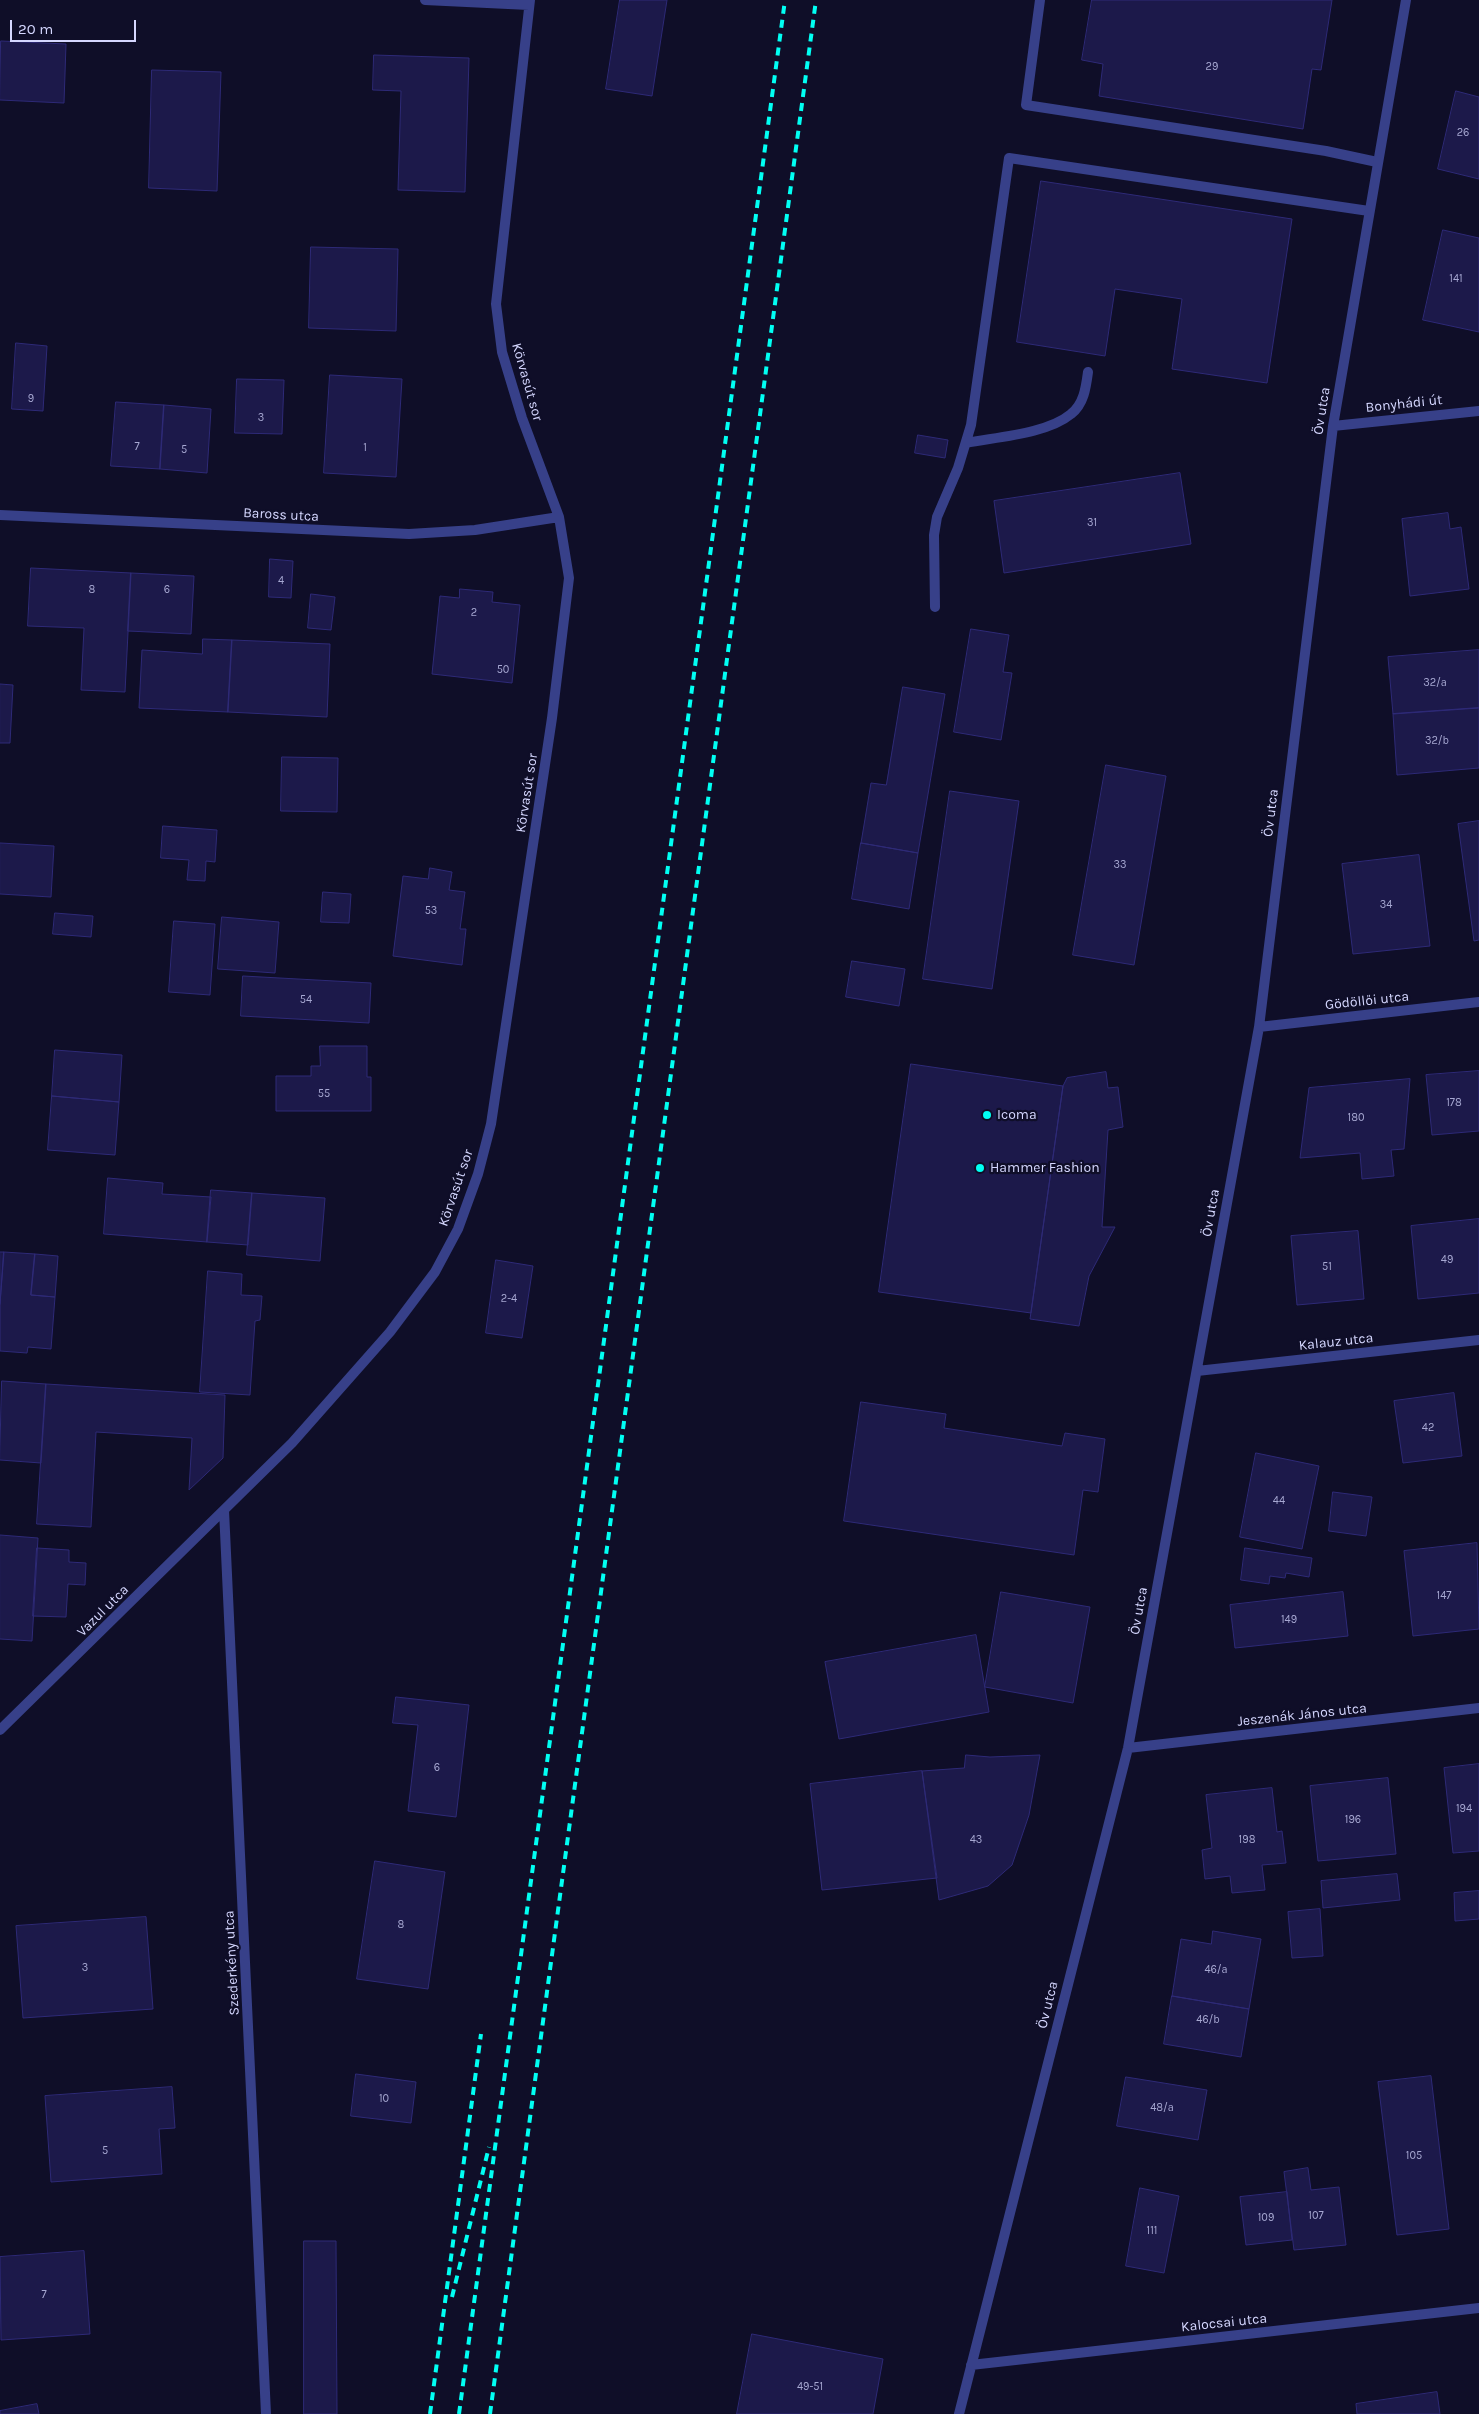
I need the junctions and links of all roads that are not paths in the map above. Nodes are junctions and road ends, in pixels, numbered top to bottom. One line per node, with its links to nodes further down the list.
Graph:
1 (425, 0): 4 (street)
2 (1040, 0): 5 (street)
3 (1406, 0): 5 (street, Öv utca)
4 (530, 3): 12 (street, Körvasút sor)
5 (1377, 162): 6 (street, Öv utca)
6 (1368, 211): 9 (street, Öv utca); 10 (street)
7 (1088, 372): 10 (street)
8 (1479, 410): 9 (street, Bonyhádi út)
9 (1333, 426): 15 (street, Öv utca)
10 (966, 443): 13 (street)
11 (0, 515): 12 (street, Baross utca)
12 (559, 517): 18 (street, Körvasút sor)
13 (935, 607)
14 (1479, 1002): 15 (street, Gödöllői utca)
15 (1259, 1027): 17 (street, Öv utca)
16 (1479, 1340): 17 (street, Kalauz utca)
17 (1196, 1371): 21 (street, Öv utca)
18 (224, 1510): 20 (street, Vazul utca); 24 (street, Szederkény utca)
19 (1479, 1708): 21 (street, Jeszenák János utca)
20 (0, 1730)
21 (1128, 1748): 23 (street, Öv utca)
22 (1479, 2308): 23 (street, Kalocsai utca)
23 (971, 2365): 25 (street, Öv utca)
24 (266, 2414)
25 (959, 2414)

